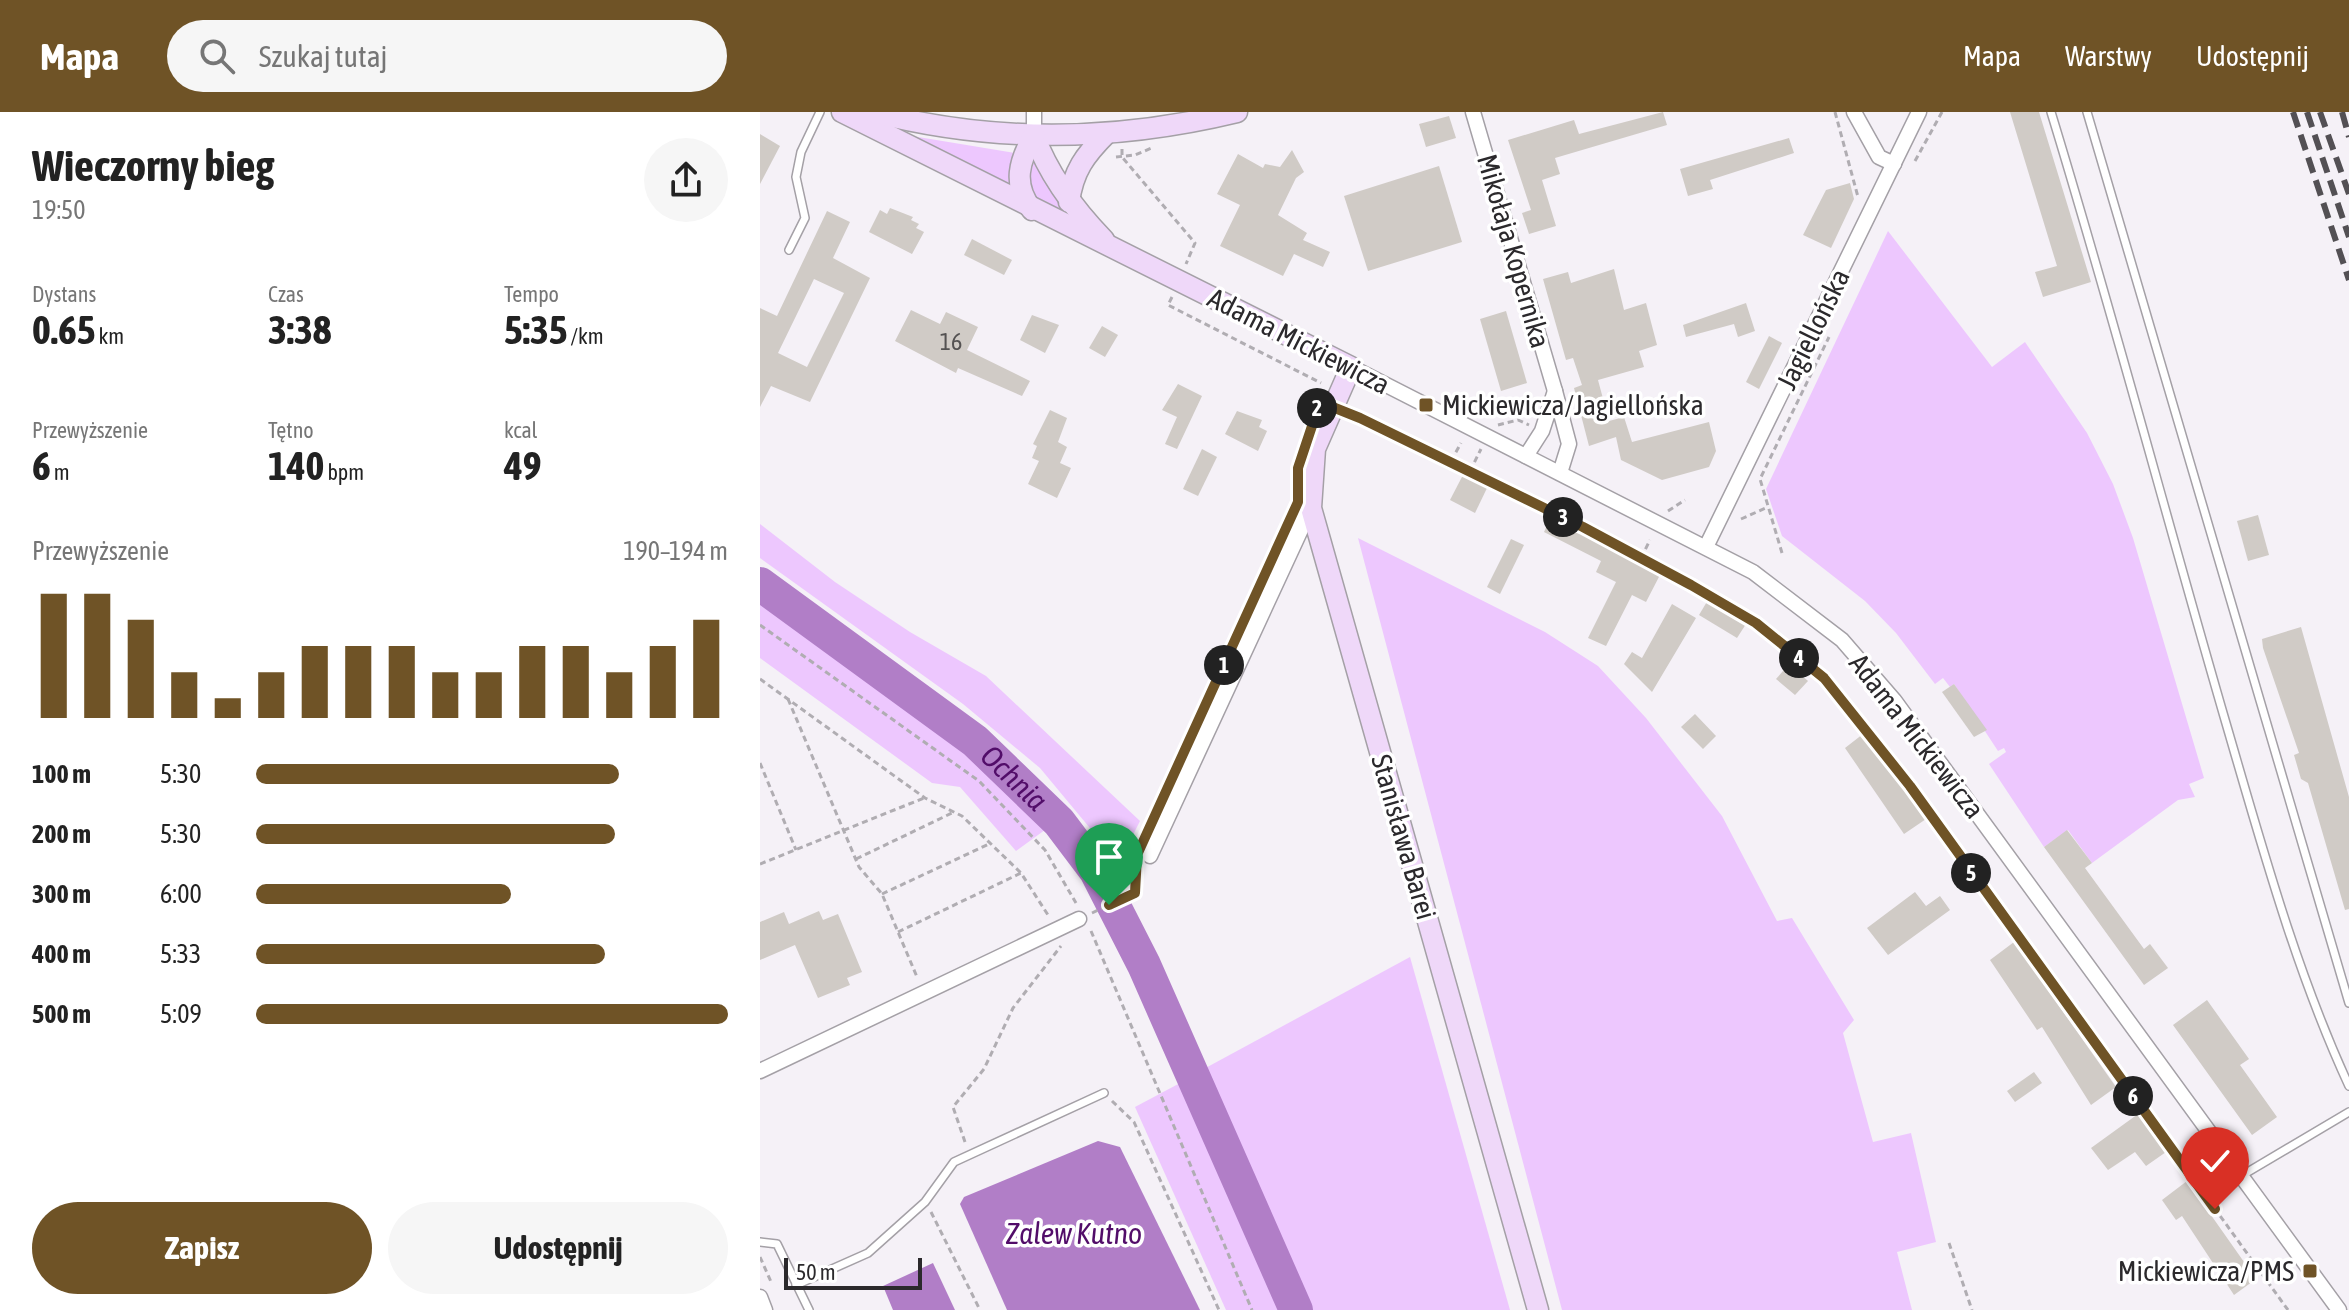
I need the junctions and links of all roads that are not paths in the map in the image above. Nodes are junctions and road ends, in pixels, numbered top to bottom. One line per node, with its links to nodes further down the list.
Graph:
1 (820, 112): 17 (lane)
2 (842, 112): 15 (street, Adama Mickiewicza)
3 (873, 112): 12 (street)
4 (1034, 112): 12 (street)
5 (1237, 112): 11 (street)
6 (1473, 112): 19 (street, Mikołaja Kopernika)
7 (1854, 112): 13 (street)
8 (1919, 112): 13 (street, Jagiellońska)
9 (2051, 112): 28 (lane)
10 (2087, 112): 26 (lane)
11 (1114, 132): 12 (street); 14 (street)
12 (1034, 135): 14 (street, Adama Mickiewicza); 15 (street)
13 (1894, 164): 23 (street, Jagiellońska)
14 (1069, 202): 16 (street, Adama Mickiewicza)
15 (1032, 210): 16 (street, Adama Mickiewicza)
16 (1112, 248): 18 (street, Adama Mickiewicza)
17 (789, 250)
18 (1351, 367): 20 (street, Adama Mickiewicza); 22 (street, Stanisława Barei)
19 (1555, 391): 20 (street); 21 (street, Mikołaja Kopernika)
20 (1526, 456): 21 (street, Adama Mickiewicza)
21 (1560, 473): 23 (street, Adama Mickiewicza)
22 (1311, 508): 24 (street); 37 (street, Stanisława Barei)
23 (1706, 547): 31 (street, Adama Mickiewicza)
24 (1144, 856)
25 (1079, 919): 27 (street)
26 (2349, 1003)
27 (760, 1071)
28 (2349, 1086)
29 (1104, 1093): 33 (lane)
30 (2349, 1112): 31 (lane)
31 (2241, 1176): 38 (street, Adama Mickiewicza)
32 (760, 1242): 33 (lane)
33 (796, 1285): 36 (lane)
34 (760, 1297): 35 (street)
35 (765, 1310)
36 (809, 1310)
37 (1538, 1310)
38 (2339, 1310)

